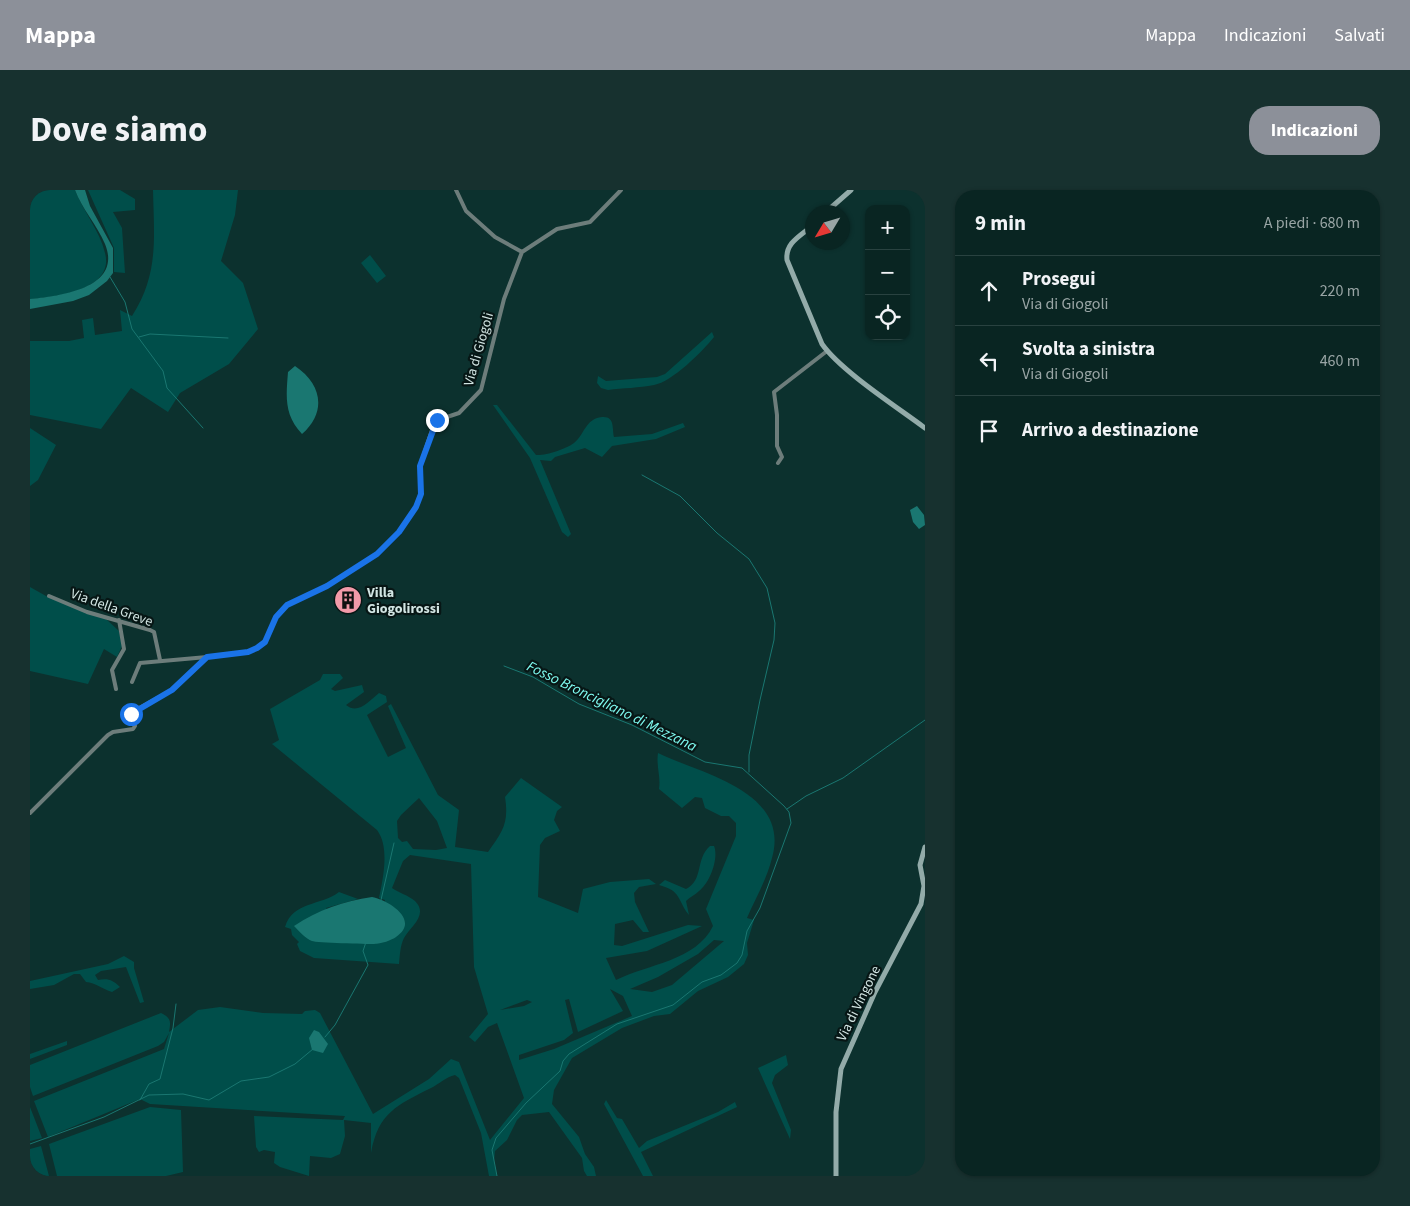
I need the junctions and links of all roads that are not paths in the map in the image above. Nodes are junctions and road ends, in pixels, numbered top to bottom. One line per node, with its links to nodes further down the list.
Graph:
1 (456, 190): 6 (street)
2 (621, 190): 6 (street)
3 (851, 190): 4 (street)
4 (834, 205)
5 (805, 232): 7 (street)
6 (522, 252): 12 (street, Via di Giogoli)
7 (827, 351): 8 (street); 9 (street)
8 (925, 428)
9 (778, 463)
10 (49, 596): 11 (street, Via della Greve)
11 (119, 620): 13 (street, Via della Greve); 15 (street)
12 (207, 657): 13 (street); 16 (street)
13 (160, 660): 14 (street)
14 (132, 682)
15 (116, 689)
16 (30, 812)
17 (925, 847): 18 (street, Via di Vingone)
18 (836, 1176)

